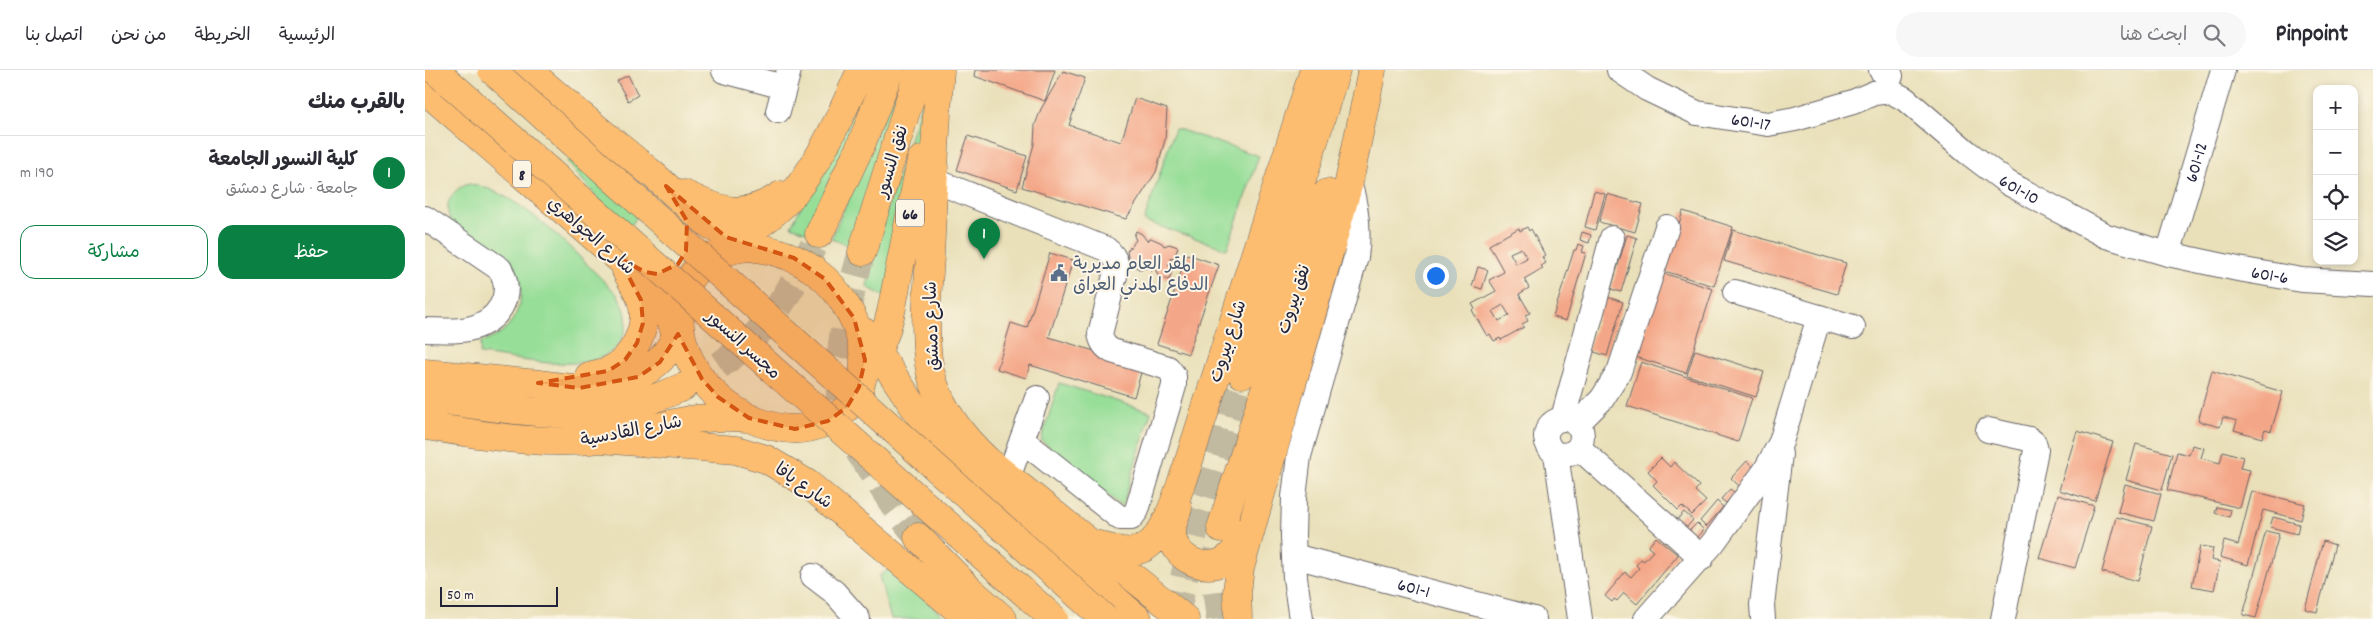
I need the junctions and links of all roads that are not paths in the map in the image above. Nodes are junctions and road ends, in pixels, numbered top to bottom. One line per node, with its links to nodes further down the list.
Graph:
1 (435, 70): 73 (main road, مجسر النسور, bridge)
2 (492, 70): 74 (main road, مجسر النسور, bridge)
3 (528, 70): 22 (main road)
4 (861, 70): 20 (main road)
5 (890, 70): 25 (main road)
6 (919, 70): 28 (main road, نفق النسور)
7 (940, 70): 19 (main road, شارع دمشق); 31 (main road, 66)
8 (1314, 70): 60 (main road, شارع بيروت)
9 (1336, 70): 41 (main road, نفق بيروت)
10 (1365, 70): 63 (main road, نفق بيروت)
11 (1371, 70): 21 (main road)
12 (1619, 70): 16 (street, 601-17)
13 (2223, 70): 29 (street, 601-12)
14 (724, 71): 15 (street)
15 (787, 78): 18 (street)
16 (1887, 79): 29 (street, 601-10)
17 (425, 90): 30 (main road, شارع الجواهري / 8)
18 (777, 110)
19 (933, 180): 42 (main road, شارع دمشق); 56 (street)
20 (801, 182): 22 (main road); 27 (main road)
21 (1349, 182): 62 (main road); 66 (street)
22 (667, 186): 27 (main road); 30 (main road)
23 (425, 218): 37 (street)
24 (1667, 227): 50 (street)
25 (819, 234)
26 (1612, 238): 50 (street)
27 (737, 248): 34 (main road); 38 (main road)
28 (862, 252)
29 (2168, 254): 32 (street, 601-6)
30 (619, 258): 38 (main road, شارع الجواهري / 8); 43 (main road)
31 (899, 279): 39 (main road, 66); 48 (main road)
32 (2373, 284)
33 (1735, 292): 35 (street)
34 (848, 307): 39 (main road); 45 (main road)
35 (1819, 317): 36 (street); 57 (street)
36 (1853, 327)
37 (425, 330)
38 (681, 340): 43 (main road); 49 (main road, شارع الجواهري)
39 (877, 354): 45 (main road, 66); 48 (main road)
40 (425, 373): 43 (main road)
41 (1242, 374)
42 (932, 379): 55 (main road); 61 (main road, شارع دمشق)
43 (538, 384)
44 (683, 387): 46 (main road)
45 (854, 397): 52 (main road)
46 (425, 398)
47 (1037, 398): 56 (street)
48 (913, 405): 55 (main road); 61 (main road)
49 (749, 418): 52 (main road); 54 (main road, شارع القادسية)
50 (1570, 421): 58 (street); 59 (street)
51 (425, 426): 54 (main road, شارع القادسية)
52 (786, 429): 72 (main road)
53 (1988, 430): 83 (street)
54 (601, 438): 70 (main road, شارع يافا)
55 (952, 440): 61 (main road)
56 (1022, 440): 61 (street)
57 (1781, 442): 67 (street); 82 (street)
58 (1579, 448): 59 (street); 67 (street)
59 (1556, 454): 80 (street)
60 (1186, 470): 62 (main road); 65 (main road, شارع بيروت)
61 (991, 478): 65 (main road, شارع دمشق); 75 (main road)
62 (1255, 511): 77 (main road)
63 (1221, 528)
64 (918, 537): 71 (main road)
65 (1088, 542): 76 (main road, شارع دمشق)
66 (1294, 556): 78 (street); 79 (street, 601-1)
67 (1702, 558): 81 (street)
68 (813, 576): 69 (street)
69 (858, 619)
70 (969, 619)
71 (1003, 619)
72 (1041, 619)
73 (1054, 619)
74 (1105, 619)
75 (1138, 619)
76 (1185, 619)
77 (1238, 619)
78 (1301, 619)
79 (1534, 619)
80 (1581, 619)
81 (1646, 619)
82 (1763, 619)
83 (2003, 619)

